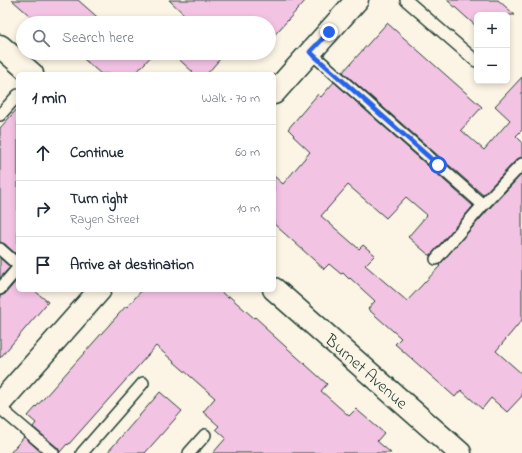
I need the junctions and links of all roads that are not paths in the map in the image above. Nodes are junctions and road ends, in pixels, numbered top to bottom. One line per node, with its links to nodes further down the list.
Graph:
1 (357, 0): 4 (street)
2 (406, 0): 5 (lane)
3 (0, 46): 6 (street)
4 (310, 52): 9 (street); 13 (lane)
5 (474, 59)
6 (16, 60)
7 (16, 60): 8 (street)
8 (30, 72)
9 (276, 91)
10 (16, 96): 11 (lane)
11 (0, 115)
12 (522, 164): 13 (lane)
13 (483, 205): 15 (lane)
14 (0, 248): 16 (lane)
15 (436, 259)
16 (16, 262)
17 (16, 270): 18 (lane)
18 (0, 289)
19 (276, 291): 28 (street, Burnet Avenue)
20 (98, 292): 22 (street)
21 (143, 383): 26 (lane)
22 (0, 403)
23 (0, 408): 25 (lane)
24 (205, 435): 27 (lane)
25 (52, 453)
26 (82, 453)
27 (189, 453)
28 (460, 453)

